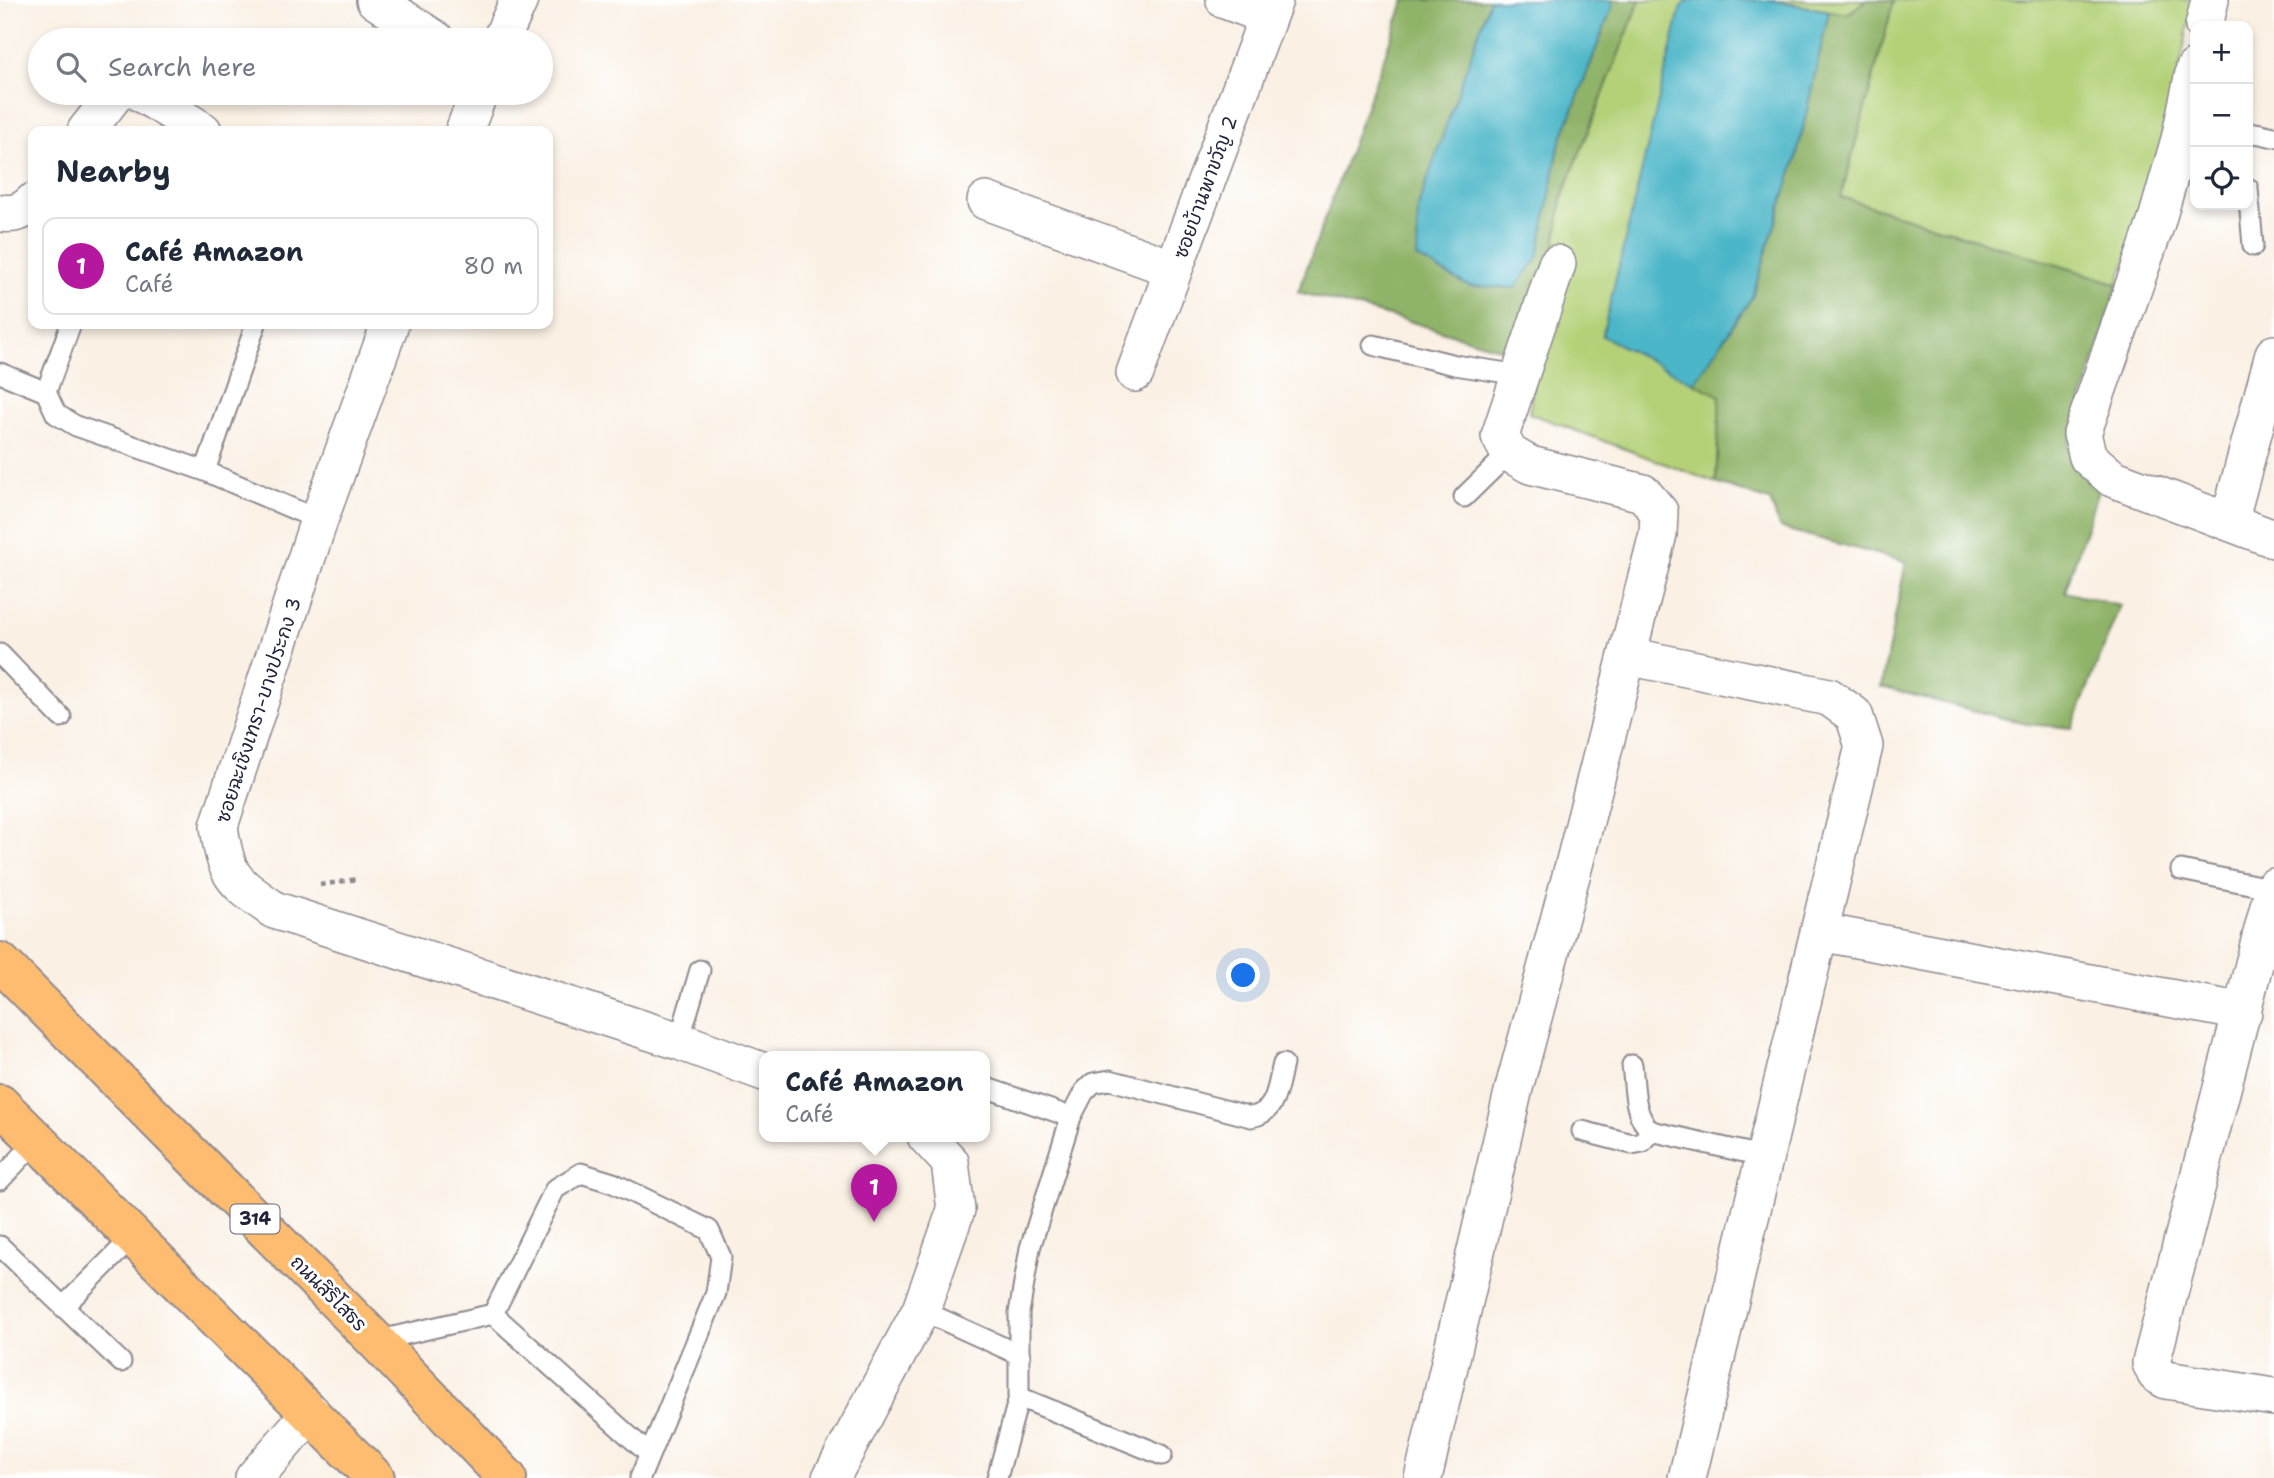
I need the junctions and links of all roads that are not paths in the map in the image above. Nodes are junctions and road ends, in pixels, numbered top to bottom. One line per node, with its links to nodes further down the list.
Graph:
1 (375, 0): 7 (street)
2 (519, 0): 8 (street)
3 (1225, 0): 5 (street)
4 (2210, 0): 6 (street)
5 (1271, 8): 25 (street, ซอยบ้านพาขวัญ 2)
6 (2205, 21)
7 (418, 28)
8 (506, 28)
9 (2193, 84): 18 (street)
10 (107, 105): 13 (street)
11 (161, 105): 14 (street)
12 (474, 105): 15 (street)
13 (90, 126)
14 (195, 126)
15 (466, 126)
16 (2253, 134): 17 (lane)
17 (2274, 136)
18 (2188, 141): 39 (street)
19 (986, 201): 25 (street)
20 (28, 207): 22 (street)
21 (2251, 210): 23 (lane)
22 (0, 213)
23 (2253, 246)
24 (1557, 264): 33 (street)
25 (1174, 269): 32 (street, ซอยบ้านพาขวัญ 2)
26 (69, 329): 34 (lane)
27 (254, 329): 36 (lane)
28 (388, 329): 38 (street, ซอยฉะเชิงเทรา-บางประกง 3)
29 (1373, 345): 33 (lane)
30 (2274, 354): 39 (street)
31 (0, 373): 34 (lane)
32 (1135, 373)
33 (1520, 375): 35 (street)
34 (46, 392): 36 (lane)
35 (1509, 453): 37 (lane); 42 (street)
36 (205, 471): 38 (lane)
37 (1464, 497)
38 (319, 520): 51 (street, ซอยฉะเชิงเทรา-บางประกง 3)
39 (2229, 522): 40 (street)
40 (2274, 539)
41 (0, 653): 43 (lane)
42 (1627, 656): 46 (street); 83 (street)
43 (61, 717)
44 (2181, 870): 45 (lane)
45 (2274, 888): 47 (street)
46 (1821, 932): 50 (street); 62 (street)
47 (2268, 939): 50 (street)
48 (0, 962): 69 (highway, ถนนสิริโสธร / 314)
49 (700, 970): 51 (lane)
50 (2243, 1012): 73 (street)
51 (679, 1041): 54 (street, ซอยฉะเชิงเทรา-บางประกง 3)
52 (1283, 1064): 57 (lane)
53 (1632, 1065): 59 (lane)
54 (759, 1070)
55 (990, 1089): 57 (lane)
56 (0, 1104): 60 (highway)
57 (1070, 1117): 70 (lane)
58 (1582, 1131): 59 (lane)
59 (1651, 1131): 62 (lane)
60 (37, 1140): 63 (lane); 64 (highway)
61 (932, 1142): 67 (street)
62 (1766, 1157): 84 (street)
63 (0, 1180)
64 (134, 1236): 66 (lane); 74 (highway)
65 (0, 1246): 66 (lane)
66 (63, 1307): 71 (lane)
67 (921, 1310): 70 (lane); 81 (street)
68 (493, 1314): 69 (lane); 75 (lane); 75 (lane)
69 (376, 1341): 79 (highway, ถนนสิริโสธร / 314)
70 (1020, 1355): 72 (lane)
71 (121, 1362)
72 (1019, 1397): 76 (lane); 82 (lane)
73 (2274, 1397)
74 (311, 1412): 77 (street); 78 (highway)
75 (649, 1454): 80 (lane)
76 (1162, 1455)
77 (254, 1478)
78 (375, 1478)
79 (507, 1478)
80 (640, 1478)
81 (831, 1478)
82 (998, 1478)
83 (1423, 1478)
84 (1687, 1478)

